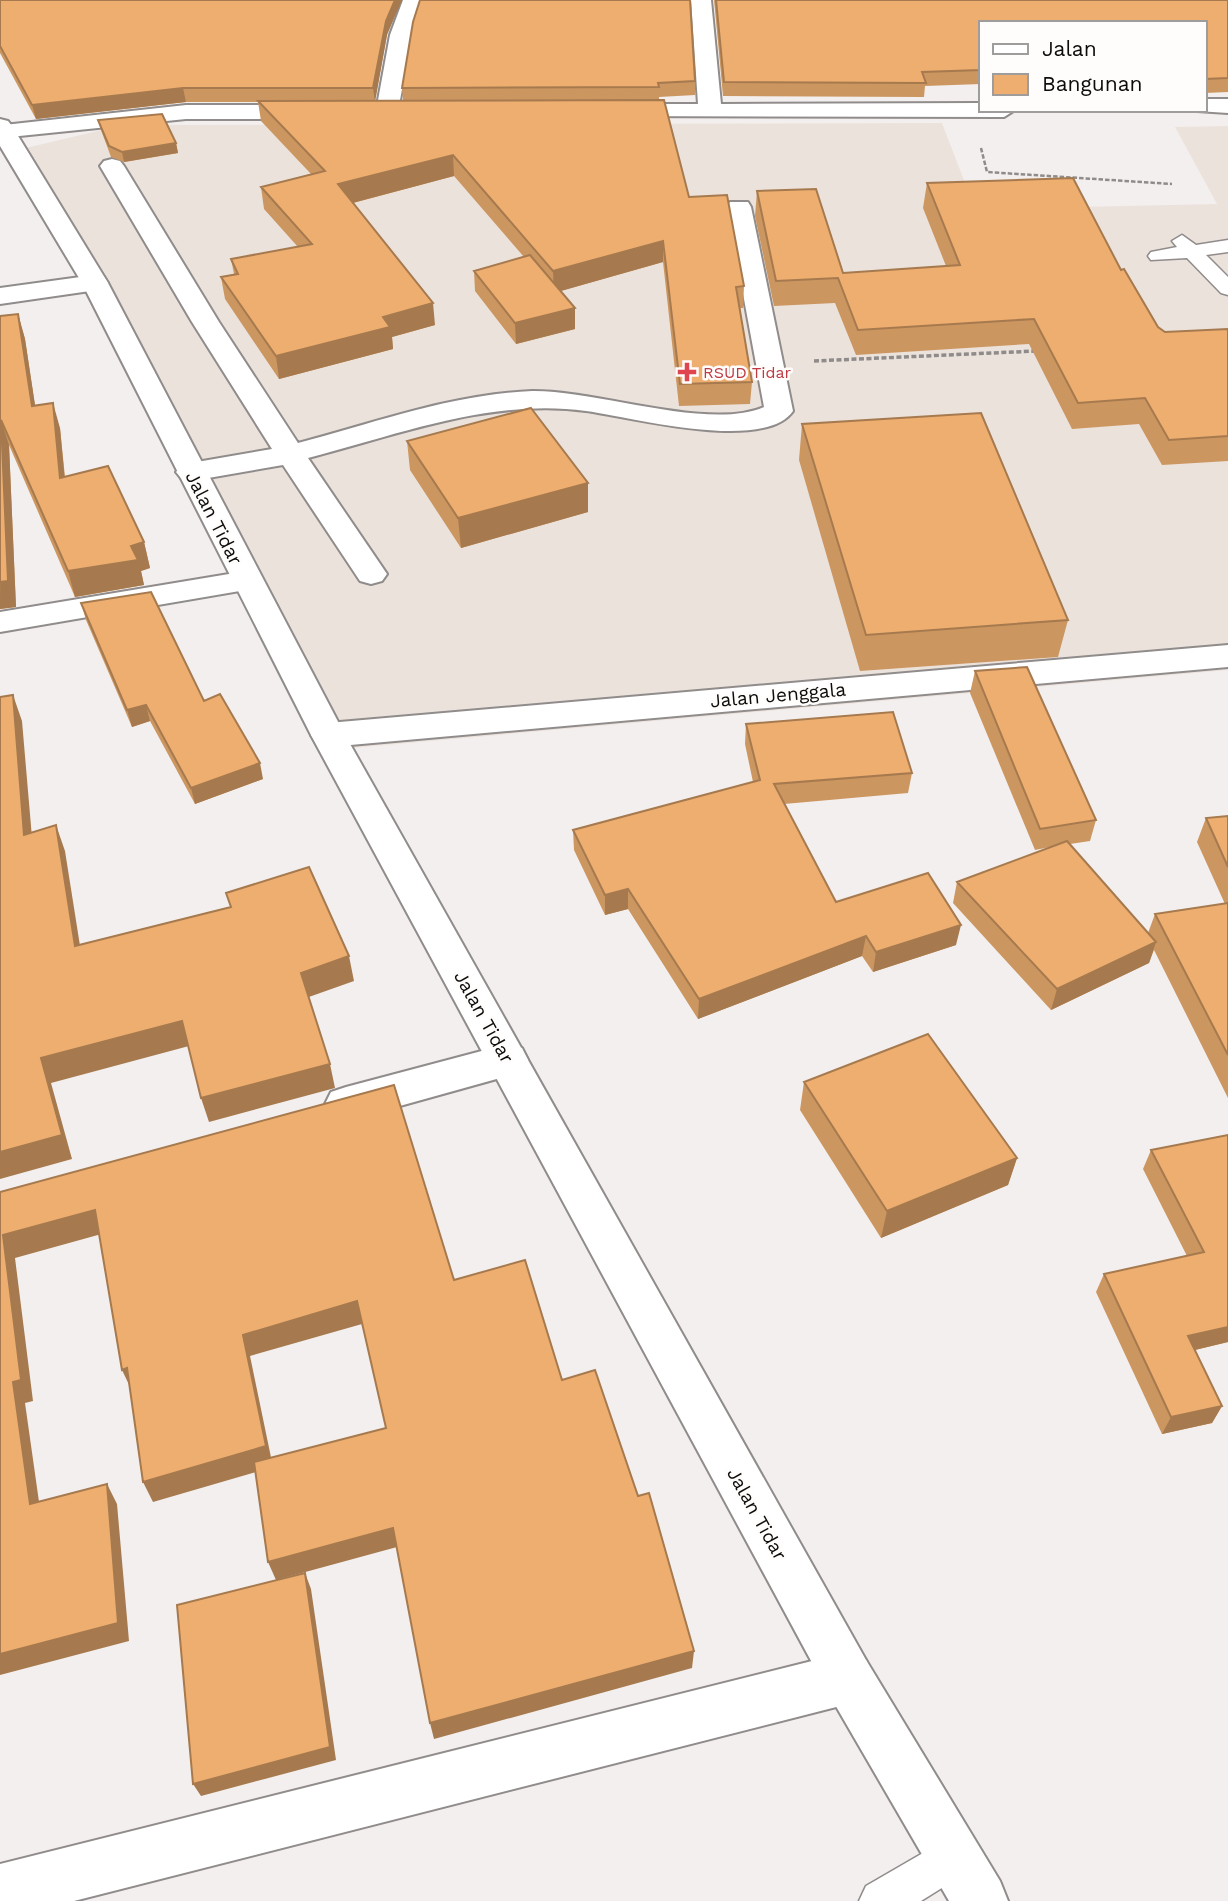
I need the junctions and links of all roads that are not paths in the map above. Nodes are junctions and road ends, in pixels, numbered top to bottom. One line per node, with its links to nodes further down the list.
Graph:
1 (413, 0): 9 (street)
2 (701, 0): 5 (street)
3 (1207, 106): 4 (street)
4 (1228, 106)
5 (710, 110): 6 (street); 7 (street)
6 (585, 111)
7 (979, 111)
8 (333, 112): 10 (street)
9 (360, 112)
10 (2, 129): 16 (street, Jalan Tidar)
11 (112, 166): 19 (street)
12 (739, 207): 19 (street)
13 (1185, 244): 14 (lane); 15 (lane); 17 (lane)
14 (1228, 246)
15 (1158, 256)
16 (95, 284): 18 (street); 20 (street, Jalan Tidar)
17 (1228, 289)
18 (0, 296)
19 (289, 454): 20 (street); 21 (street)
20 (191, 472): 22 (street, Jalan Tidar)
21 (371, 574)
22 (247, 581): 23 (street); 25 (street, Jalan Tidar)
23 (0, 622)
24 (1226, 660): 25 (street, Jalan Jenggala)
25 (328, 735): 26 (street, Jalan Tidar)
26 (508, 1060): 27 (street); 28 (street, Jalan Tidar)
27 (307, 1115)
28 (848, 1678): 29 (street, Jalan Tidar); 30 (street)
29 (954, 1856): 31 (lane); 32 (street, Jalan Tidar)
30 (0, 1892)
31 (881, 1901)
32 (980, 1901)

